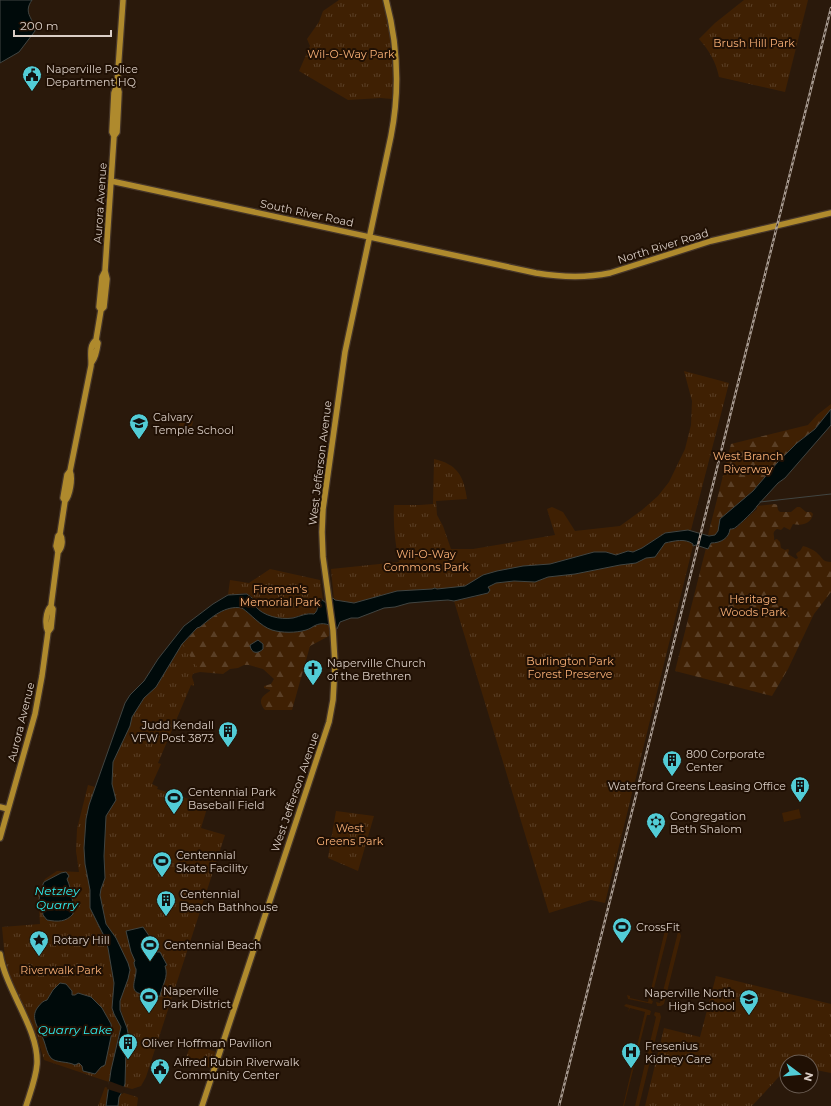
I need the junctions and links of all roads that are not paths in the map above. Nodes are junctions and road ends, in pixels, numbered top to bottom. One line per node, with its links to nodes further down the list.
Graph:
1 (123, 0): 3 (street, Aurora Avenue)
2 (386, 0): 5 (street, West Jefferson Avenue)
3 (111, 181): 5 (street, South River Road); 8 (street, Aurora Avenue)
4 (831, 213): 6 (street, North River Road)
5 (370, 237): 6 (street, South River Road); 12 (street, West Jefferson Avenue)
6 (499, 265)
7 (0, 807): 8 (street)
8 (8, 809): 9 (street, Aurora Avenue)
9 (0, 838)
10 (0, 954): 11 (street)
11 (26, 1106)
12 (202, 1106)

